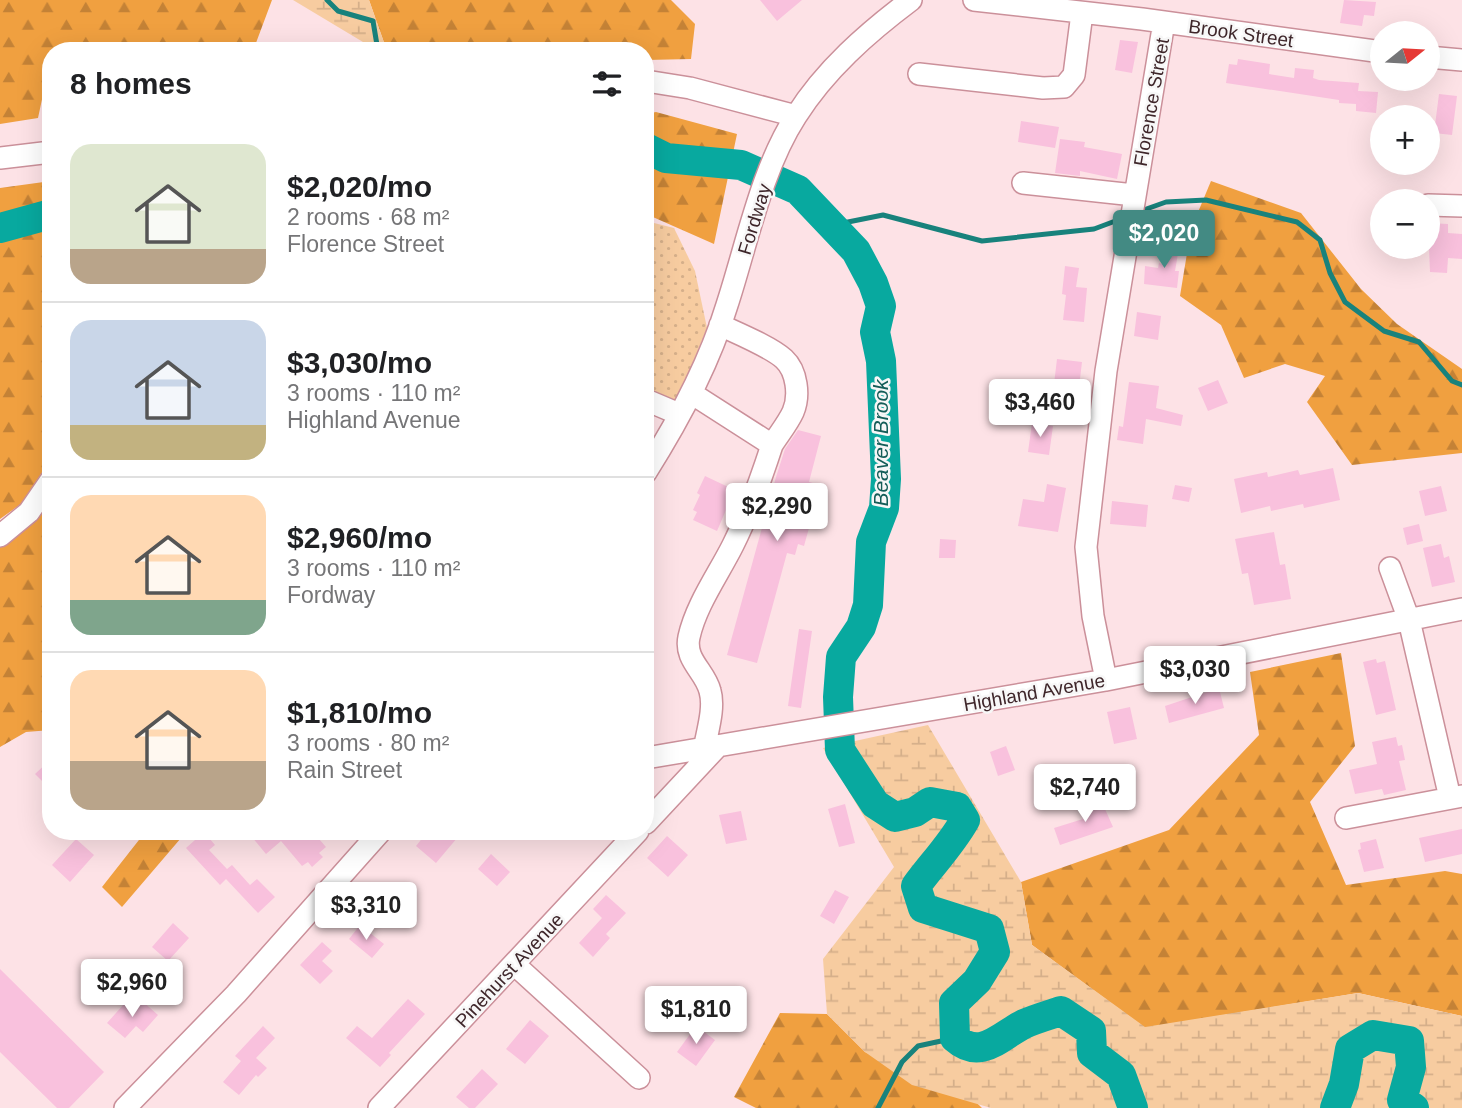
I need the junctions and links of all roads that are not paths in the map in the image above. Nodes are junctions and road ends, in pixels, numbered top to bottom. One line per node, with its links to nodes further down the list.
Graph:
1 (911, 0): 11 (street, Fordway)
2 (974, 0): 4 (street, Brook Street)
3 (1143, 9): 4 (street, Brook Street); 5 (street, Brook Street)
4 (1082, 12): 9 (street)
5 (1164, 22): 6 (street, Brook Street); 17 (street, Florence Street)
6 (1370, 50)
7 (1440, 58): 8 (street)
8 (1462, 60)
9 (919, 74)
10 (654, 82): 11 (street)
11 (796, 116): 18 (street, Fordway)
12 (42, 153): 13 (street)
13 (0, 158)
14 (1023, 183): 17 (street)
15 (1440, 205): 16 (street)
16 (1462, 206)
17 (1133, 209): 29 (street, Florence Street)
18 (720, 326): 19 (street, Fordway); 22 (street)
19 (691, 393): 21 (street, Fordway); 22 (street)
20 (654, 403): 21 (street)
21 (679, 414): 23 (street, Fordway)
22 (772, 445): 30 (street)
23 (654, 458)
24 (42, 493): 25 (street)
25 (0, 536)
26 (1390, 568): 28 (street)
27 (1462, 609): 28 (street, Highland Avenue)
28 (1409, 620): 29 (street, Highland Avenue); 32 (street)
29 (1106, 680): 30 (street, Highland Avenue)
30 (710, 749): 31 (street, Highland Avenue); 33 (street)
31 (654, 757)
32 (1456, 797): 34 (street)
33 (654, 814)
34 (1346, 818)
35 (366, 840): 39 (street)
36 (630, 840): 37 (street, Pinehurst Avenue)
37 (514, 964): 38 (street); 40 (street, Pinehurst Avenue)
38 (639, 1077)
39 (125, 1108)
40 (379, 1108)

